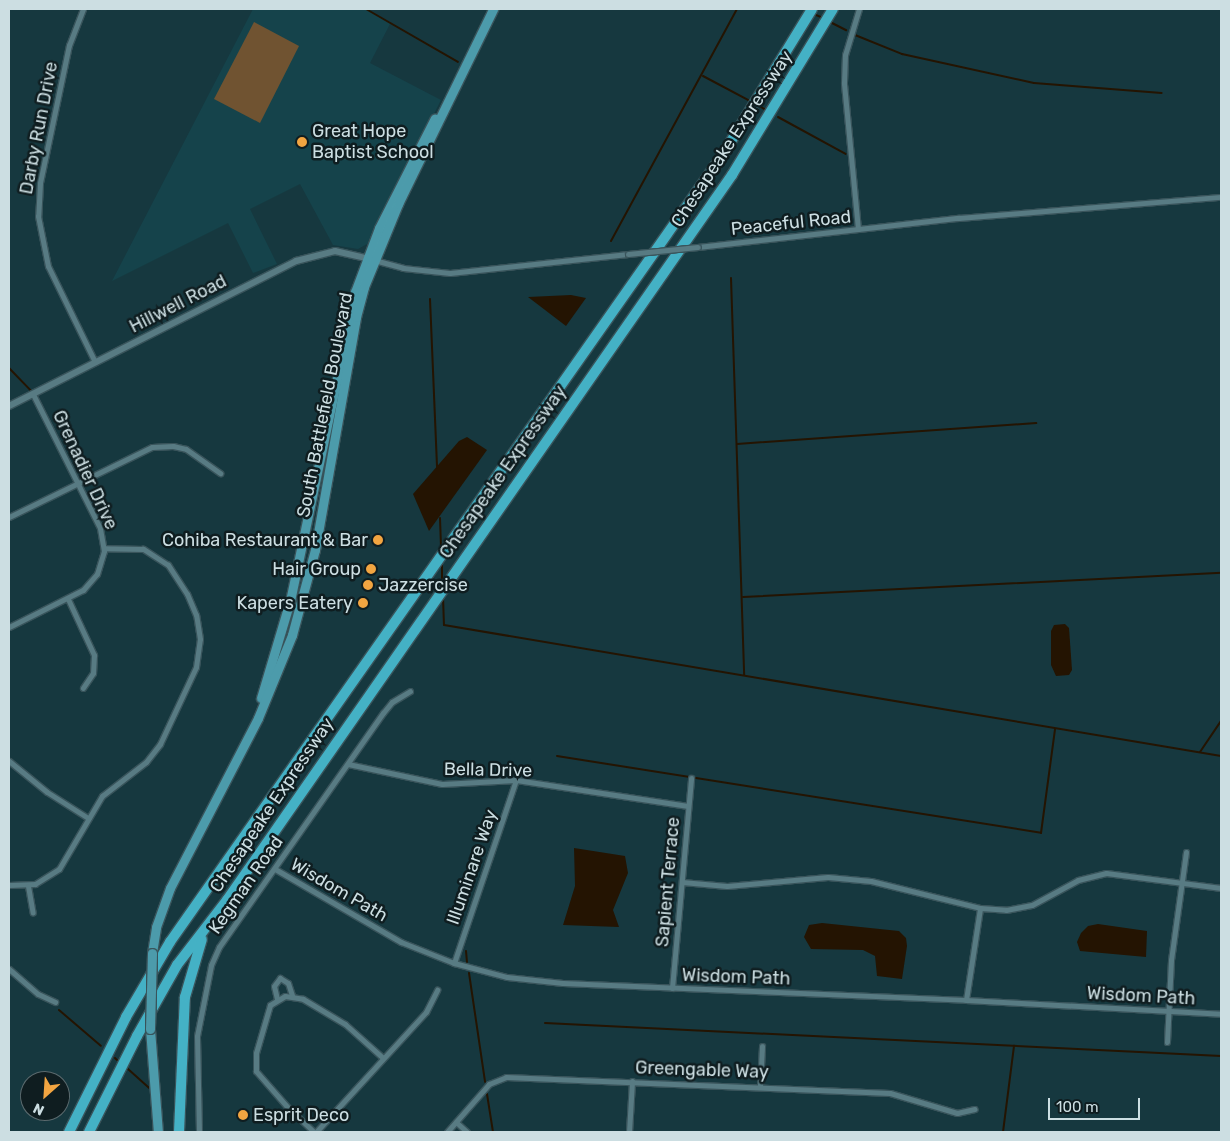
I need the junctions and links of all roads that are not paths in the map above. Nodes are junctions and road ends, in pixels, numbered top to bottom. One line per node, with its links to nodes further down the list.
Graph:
1 (83, 9): 9 (street, Darby Run Drive)
2 (493, 9): 8 (main road, South Battlefield Boulevard)
3 (812, 9): 54 (highway, Chesapeake Expressway)
4 (833, 9): 34 (highway, Chesapeake Expressway)
5 (859, 9): 7 (street)
6 (1221, 197): 7 (street, Peaceful Road)
7 (858, 229): 8 (street, Peaceful Road, bridge)
8 (370, 259): 9 (street, Hillwell Road); 20 (main road, South Battlefield Boulevard); 20 (main road, South Battlefield Boulevard)
9 (95, 362): 10 (street, Hillwell Road)
10 (33, 394): 11 (street, Hillwell Road); 13 (street, Grenadier Drive)
11 (9, 406)
12 (220, 473): 13 (street)
13 (78, 483): 14 (street); 15 (street, Grenadier Drive)
14 (9, 517)
15 (104, 548): 16 (street, Grenadier Drive); 26 (street)
16 (68, 599): 17 (street, Grenadier Drive); 18 (street)
17 (9, 627)
18 (83, 688)
19 (410, 691): 22 (street, Kegman Road)
20 (246, 737): 56 (main road, South Battlefield Boulevard, bridge)
21 (9, 760): 26 (street)
22 (348, 764): 24 (street, Bella Drive); 28 (street, Kegman Road)
23 (690, 778): 25 (street, Sapient Terrace)
24 (516, 780): 25 (street, Bella Drive); 37 (street, Illuminare Way)
25 (688, 806): 29 (street, Sapient Terrace)
26 (88, 818): 32 (street)
27 (1186, 852): 30 (street)
28 (275, 869): 37 (street, Wisdom Path); 58 (street, Kegman Road)
29 (682, 882): 35 (street); 39 (street, Sapient Terrace)
30 (1182, 882): 33 (street); 35 (street); 45 (street)
31 (9, 885): 32 (street)
32 (28, 886): 36 (street)
33 (1221, 888)
34 (227, 900): 55 (highway, Chesapeake Expressway); 57 (highway)
35 (980, 908): 43 (street)
36 (33, 913)
37 (454, 963): 39 (street, Wisdom Path)
38 (9, 969): 44 (street)
39 (672, 988): 43 (street, Wisdom Path)
40 (437, 990): 49 (street)
41 (292, 995): 42 (street); 42 (street); 49 (street)
42 (277, 999): 59 (street)
43 (966, 1000): 45 (street, Wisdom Path)
44 (55, 1002)
45 (1168, 1012): 46 (street, Wisdom Path); 47 (street)
46 (1221, 1014)
47 (1167, 1042)
48 (762, 1046): 51 (street)
49 (382, 1057): 59 (street)
50 (632, 1081): 51 (street, Greengable Way); 53 (street, Greengable Way); 62 (street)
51 (760, 1086): 52 (street, Greengable Way)
52 (975, 1109)
53 (456, 1122): 60 (street, Greengable Way); 61 (street)
54 (69, 1132)
55 (90, 1132)
56 (158, 1132)
57 (179, 1132)
58 (199, 1132)
59 (315, 1132)
60 (447, 1132)
61 (468, 1132)
62 (629, 1132)

